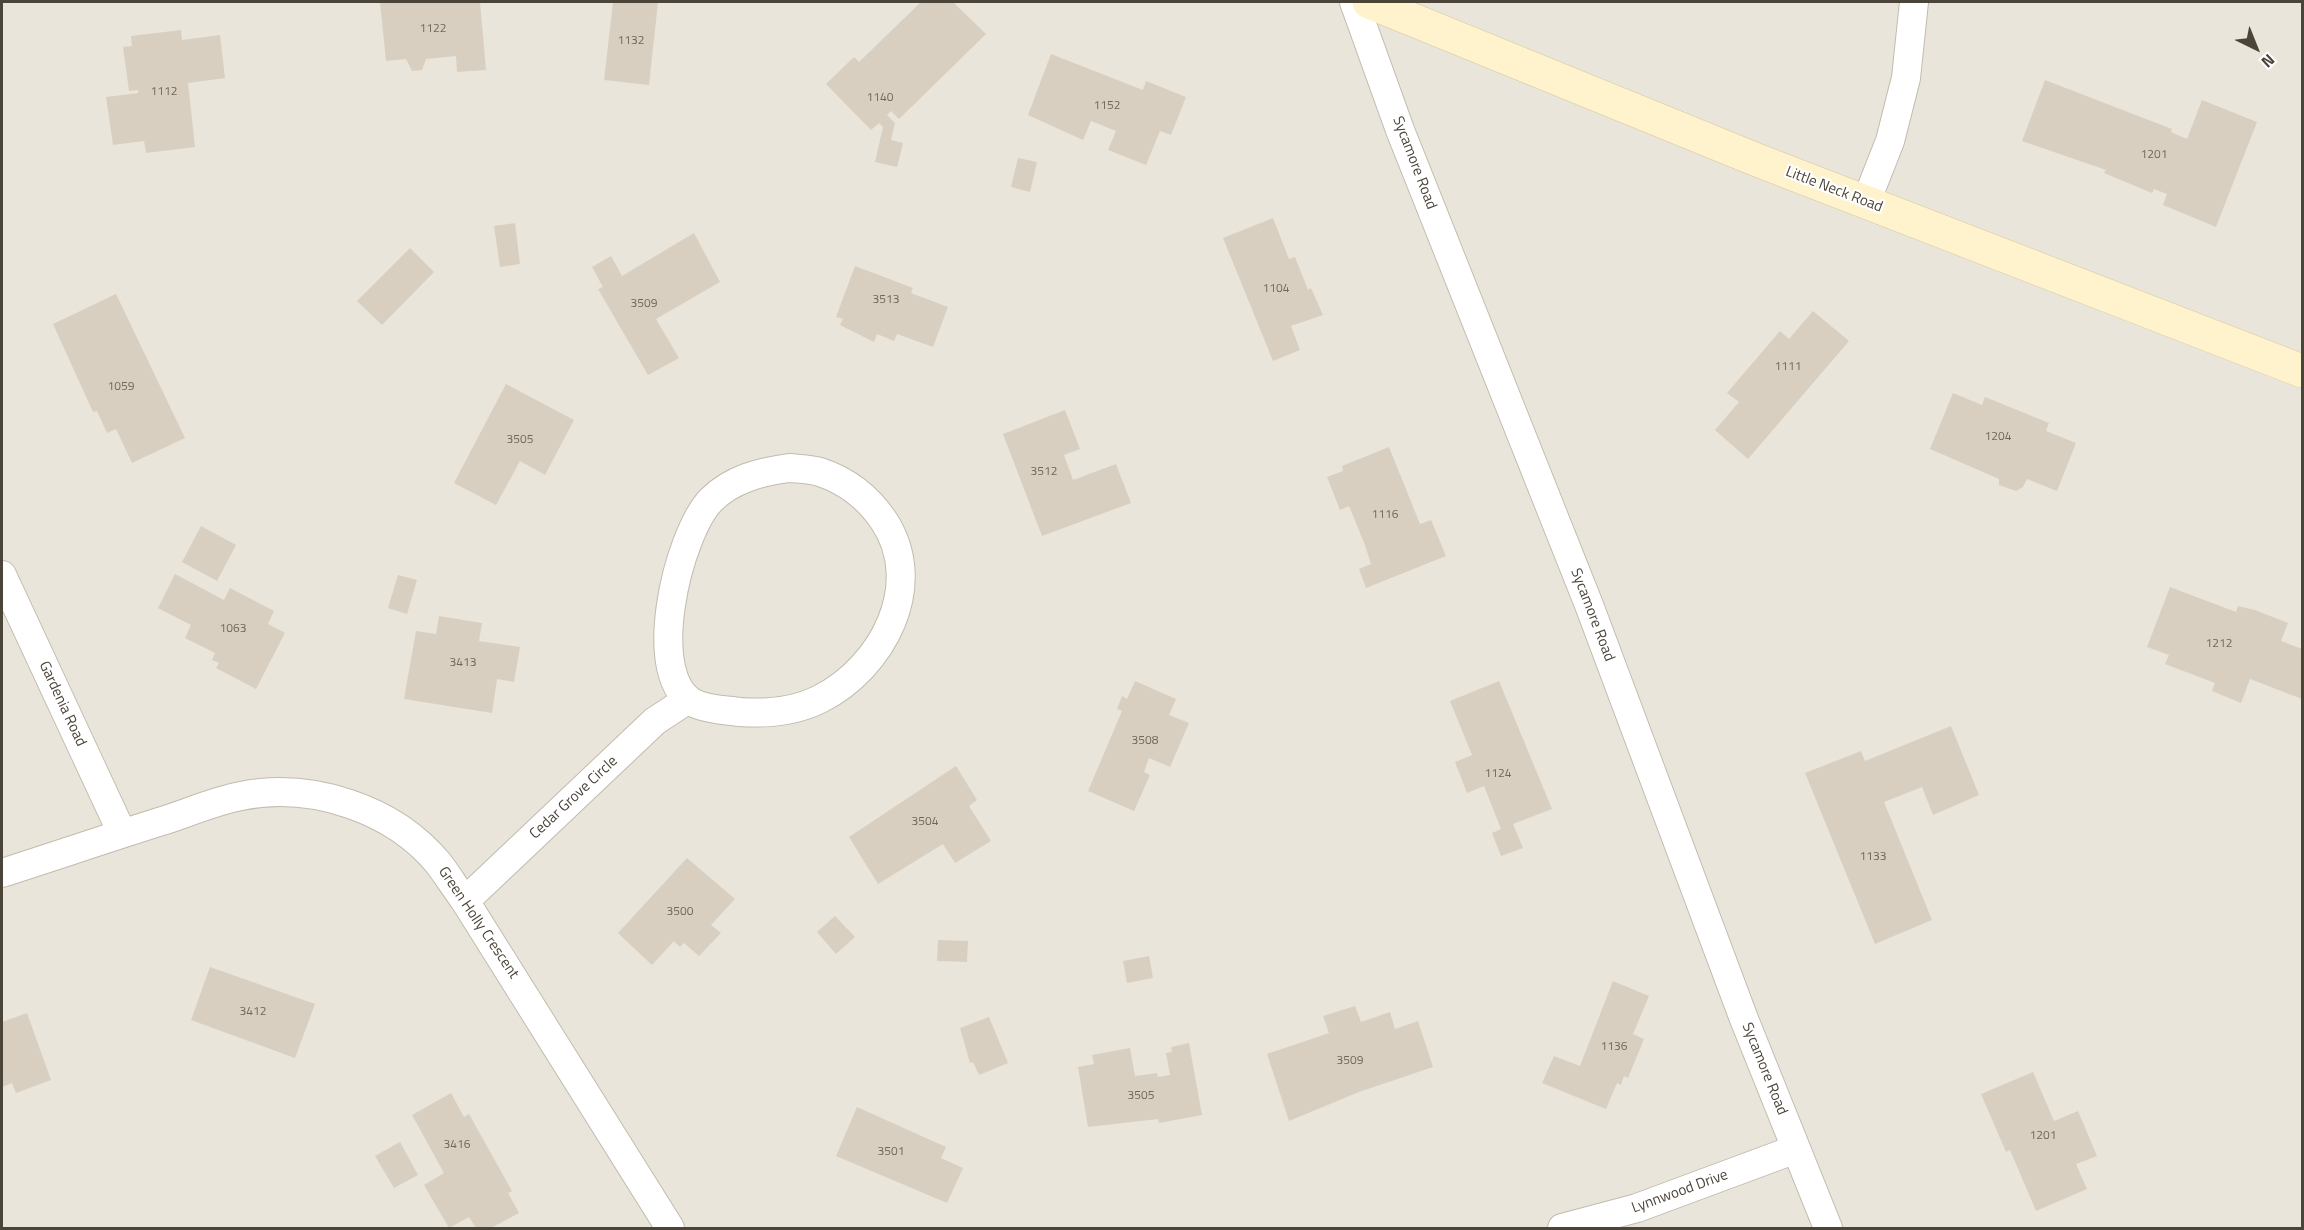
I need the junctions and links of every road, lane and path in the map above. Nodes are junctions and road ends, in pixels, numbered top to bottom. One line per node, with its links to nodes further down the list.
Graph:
1 (1354, 2): 11 (street, Sycamore Road)
2 (1369, 2): 4 (street, Little Neck Road)
3 (1914, 2): 4 (street)
4 (1866, 202): 5 (street, Little Neck Road)
5 (2302, 371)
6 (2, 575): 8 (street, Gardenia Road)
7 (687, 700): 7 (street); 10 (street, Cedar Grove Circle)
8 (123, 833): 9 (street, Green Holly Crescent); 10 (street, Green Holly Crescent)
9 (2, 873)
10 (465, 901): 12 (street, Green Holly Crescent)
11 (1796, 1149): 13 (street, Lynnwood Drive); 14 (street, Sycamore Road)
12 (670, 1228)
13 (1562, 1228)
14 (1828, 1228)

